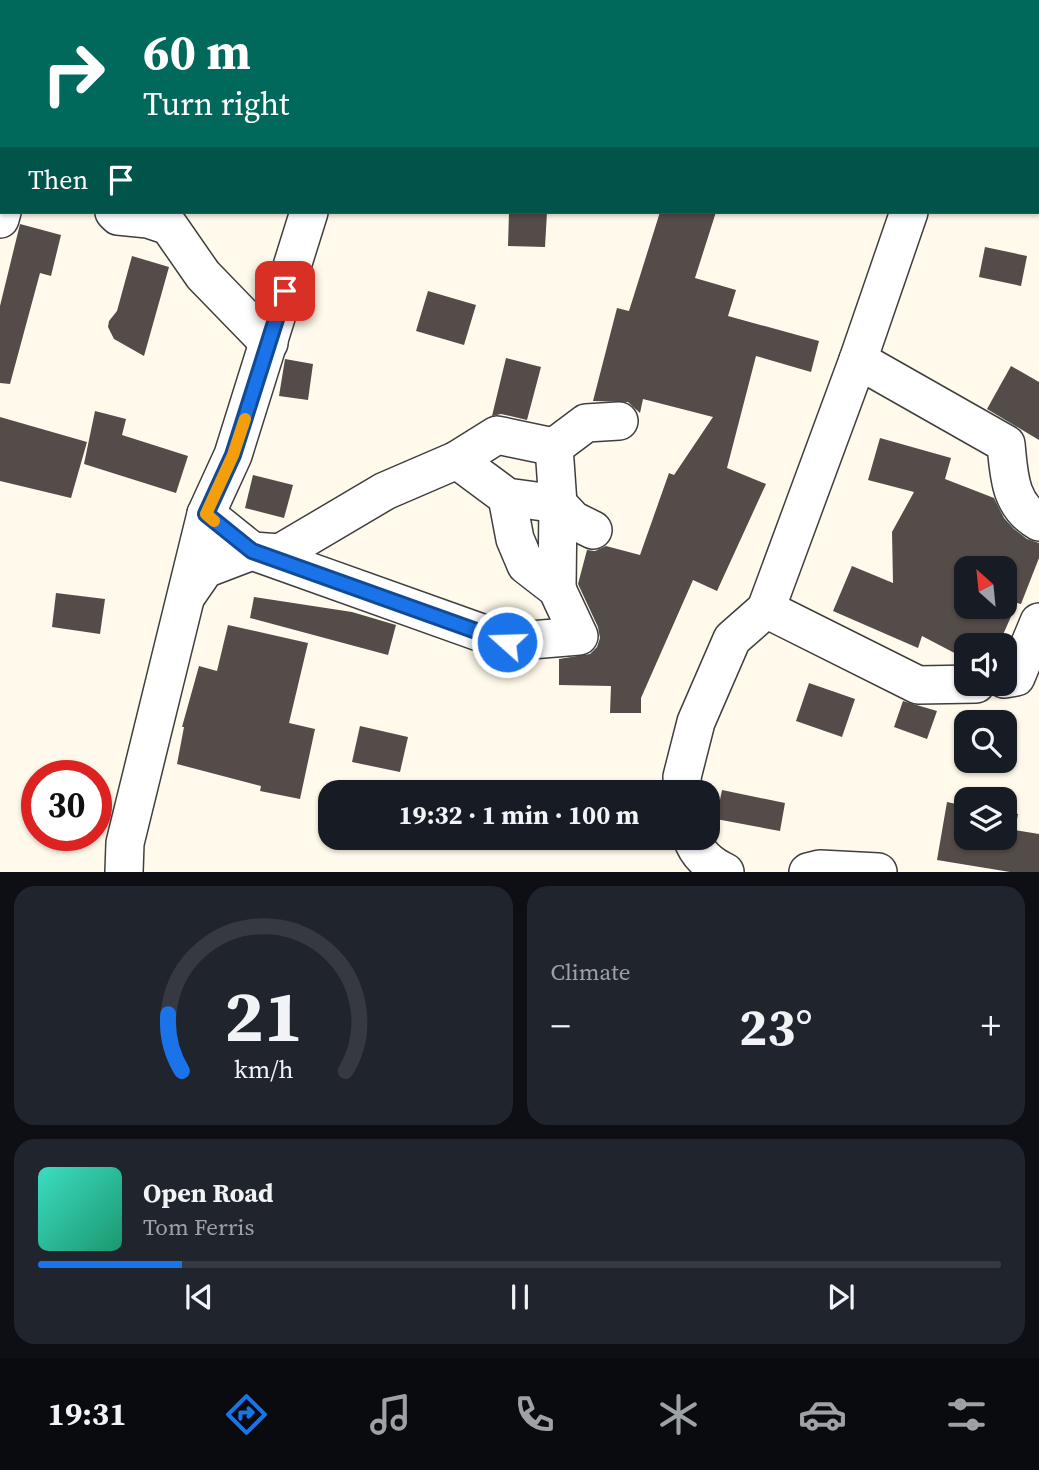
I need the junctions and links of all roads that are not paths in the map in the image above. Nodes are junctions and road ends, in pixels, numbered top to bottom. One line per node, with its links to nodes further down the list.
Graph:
1 (116, 214): 4 (street)
2 (308, 214): 4 (street)
3 (908, 214): 5 (street)
4 (269, 343): 11 (street)
5 (858, 360): 12 (street); 17 (street)
6 (619, 421): 7 (street)
7 (554, 447): 8 (street); 10 (street)
8 (457, 460): 9 (street); 14 (street)
9 (507, 497): 10 (street); 15 (street)
10 (558, 504): 13 (street); 15 (street)
11 (206, 514): 14 (street); 16 (street)
12 (1039, 522)
13 (593, 530)
14 (252, 551): 15 (street); 16 (street)
15 (557, 590)
16 (187, 595): 23 (street)
17 (766, 609): 20 (street); 21 (street)
18 (1039, 622): 19 (street)
19 (1017, 675)
20 (954, 684)
21 (682, 780)
22 (698, 850): 24 (street)
23 (124, 872)
24 (725, 872)
25 (808, 872): 26 (street)
26 (878, 872)

